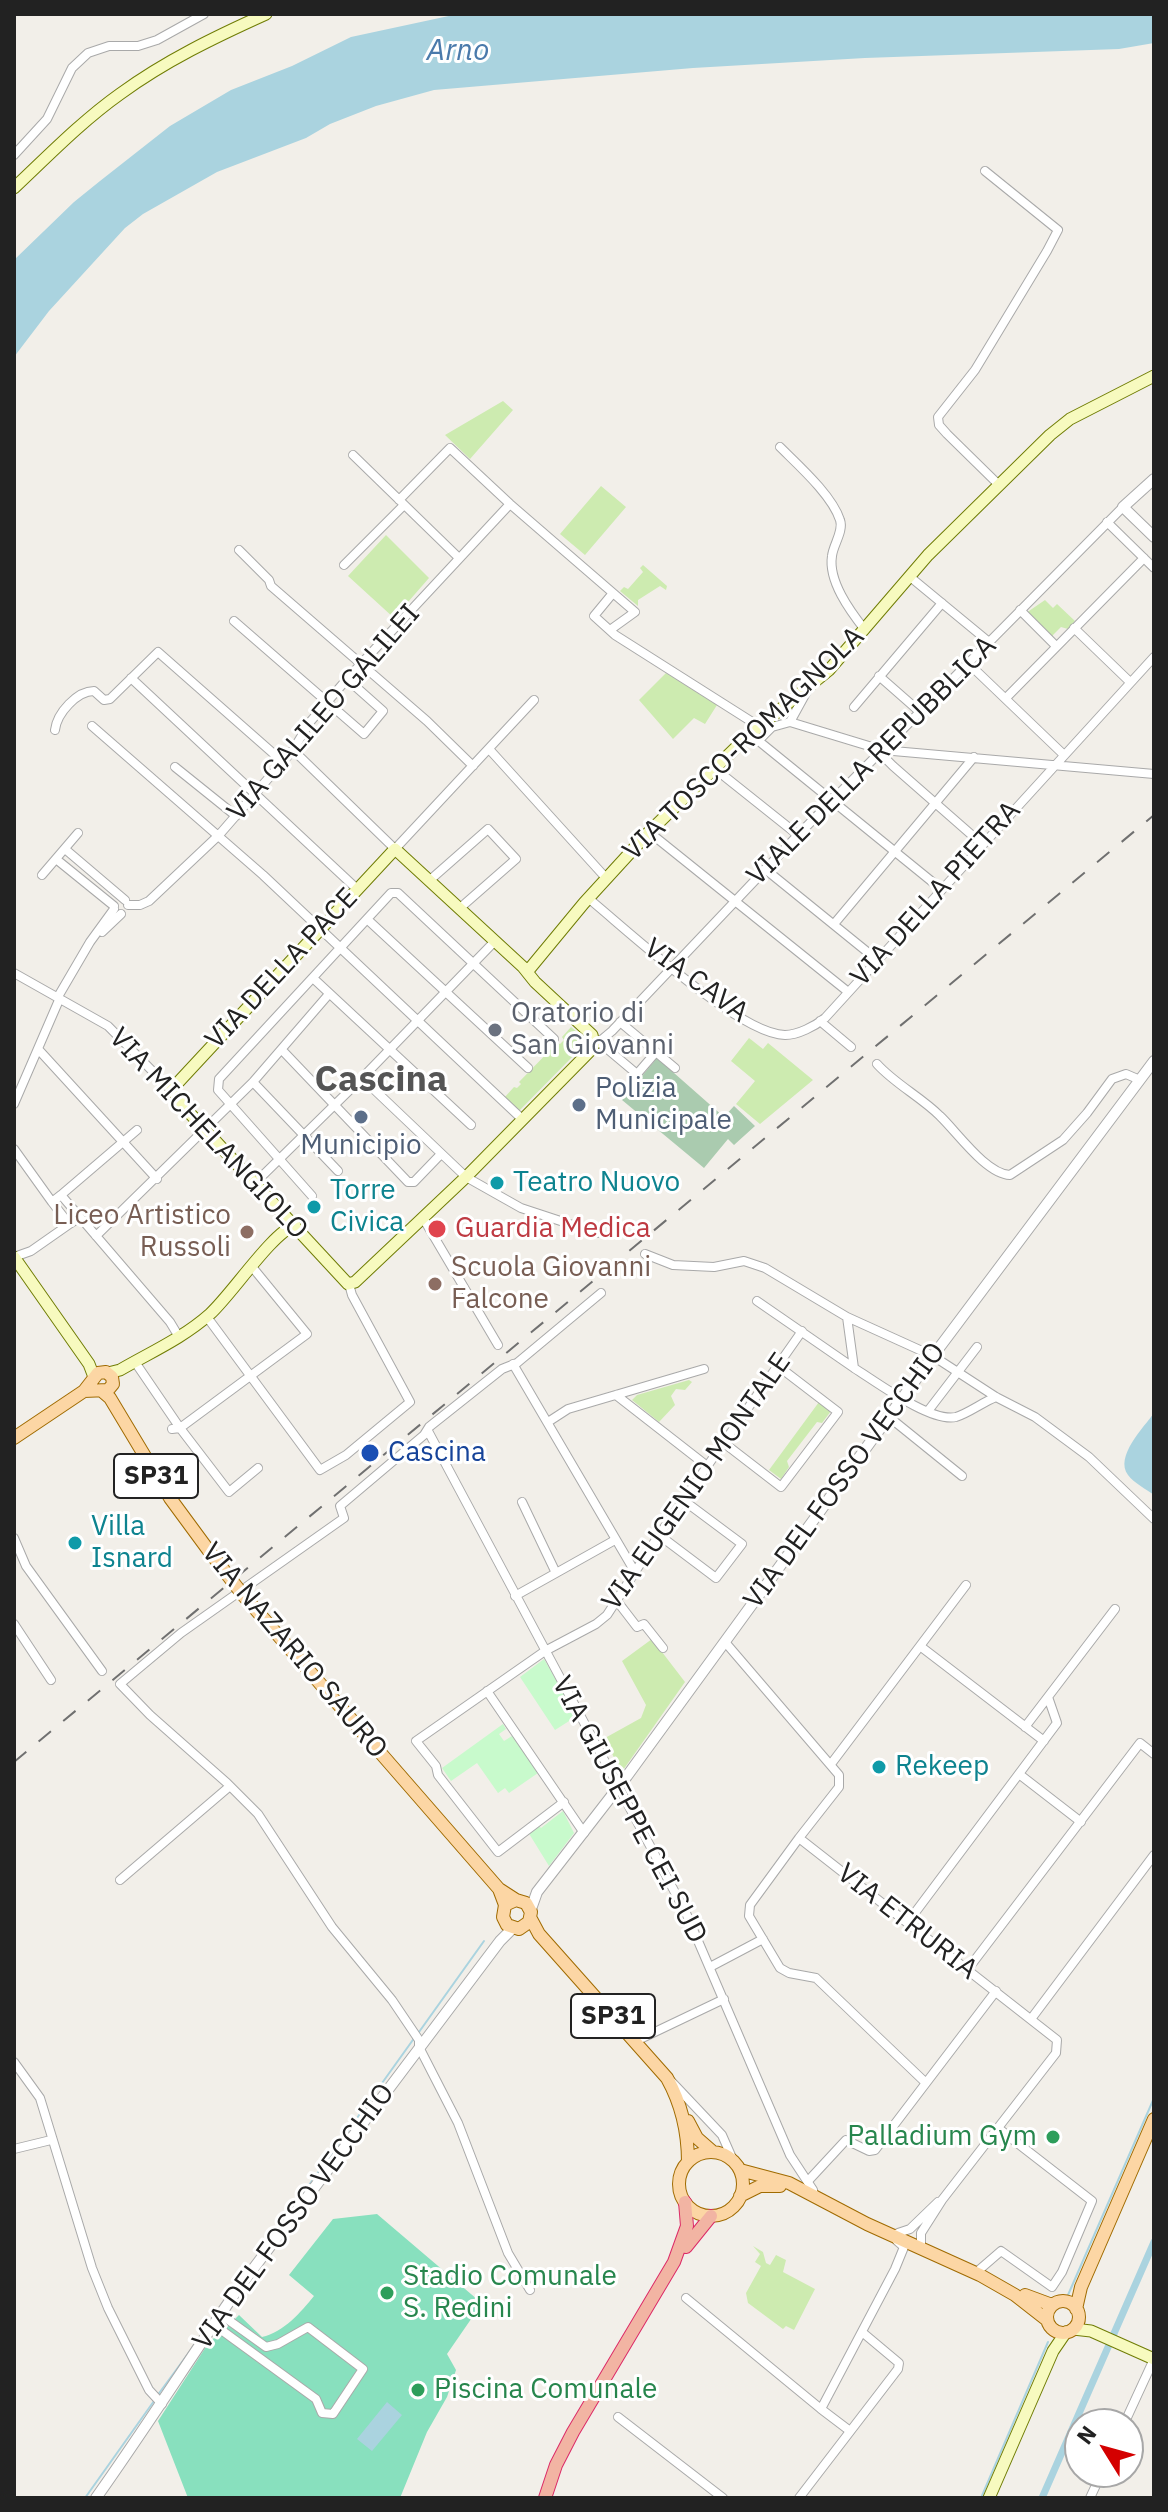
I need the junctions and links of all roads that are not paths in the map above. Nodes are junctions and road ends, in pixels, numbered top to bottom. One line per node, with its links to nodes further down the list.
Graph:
1 (204, 14): 3 (street)
2 (266, 14): 5 (main road)
3 (14, 155)
4 (985, 171): 10 (street)
5 (14, 188)
6 (1154, 376): 10 (main road, VIA TOSCO-ROMAGNOLA)
7 (780, 447): 28 (street)
8 (353, 455): 11 (street)
9 (1154, 479): 13 (street, VIALE DELLA REPUBBLICA)
10 (999, 485): 21 (main road, VIA TOSCO-ROMAGNOLA)
11 (401, 503): 12 (street); 17 (street); 19 (street)
12 (510, 504): 17 (street, VIA GALILEO GALILEI); 22 (street)
13 (1123, 507): 14 (street, VIALE DELLA REPUBBLICA); 15 (street)
14 (1107, 522): 18 (street); 24 (street, VIALE DELLA REPUBBLICA)
15 (1154, 537)
16 (239, 550): 32 (street)
17 (459, 558): 32 (street, VIA GALILEO GALILEI)
18 (1144, 558): 20 (street); 26 (street)
19 (344, 565)
20 (1154, 568)
21 (909, 576): 23 (street); 28 (main road, VIA TOSCO-ROMAGNOLA)
22 (613, 593): 27 (street); 27 (street)
23 (942, 603): 29 (street); 34 (street)
24 (1020, 610): 29 (street, VIALE DELLA REPUBBLICA); 30 (street)
25 (234, 621): 41 (street)
26 (1074, 628): 30 (street); 37 (street)
27 (610, 630): 47 (street)
28 (865, 630): 38 (main road, VIA TOSCO-ROMAGNOLA)
29 (989, 642): 33 (street, VIALE DELLA REPUBBLICA)
30 (1056, 646): 39 (street)
31 (1154, 657): 37 (street, VIA DELLA PIETRA)
32 (361, 663): 36 (street, VIA GALILEO GALILEI); 55 (street)
33 (968, 663): 39 (street); 43 (street, VIALE DELLA REPUBBLICA)
34 (879, 676): 42 (street); 43 (street)
35 (131, 678): 46 (street); 53 (street); 61 (street)
36 (347, 679): 41 (street, VIA GALILEO GALILEI); 41 (street)
37 (1130, 682): 51 (street, VIA DELLA PIETRA)
38 (808, 689): 44 (street); 47 (main road, VIA TOSCO-ROMAGNOLA)
39 (1006, 698): 51 (street)
40 (534, 700): 48 (street)
41 (326, 704): 49 (street, VIA GALILEO GALILEI)
42 (854, 707)
43 (920, 712): 50 (street, VIALE DELLA REPUBBLICA)
44 (790, 722): 47 (street); 50 (street)
45 (92, 726): 67 (street)
46 (55, 730)
47 (756, 734): 58 (main road, VIA TOSCO-ROMAGNOLA); 62 (street)
48 (489, 749): 55 (street); 76 (street)
49 (293, 750): 53 (street, VIA GALILEO GALILEI); 71 (street)
50 (882, 750): 52 (street); 62 (street, VIALE DELLA REPUBBLICA); 63 (street)
51 (1063, 754): 56 (street, VIA DELLA PIETRA)
52 (974, 757): 54 (street); 63 (street)
53 (283, 762): 61 (street, VIA GALILEO GALILEI)
54 (1031, 764): 56 (street); 60 (street)
55 (473, 766): 71 (street)
56 (1052, 766): 59 (street); 60 (street, VIA DELLA PIETRA)
57 (175, 767): 64 (street)
58 (714, 768): 65 (main road, VIA TOSCO-ROMAGNOLA); 68 (street)
59 (1154, 774)
60 (1042, 778): 69 (street, VIA DELLA PIETRA)
61 (255, 794): 64 (street, VIA GALILEO GALILEI); 78 (street)
62 (832, 801): 68 (street, VIALE DELLA REPUBBLICA); 72 (street)
63 (935, 805): 69 (street); 72 (street)
64 (236, 816): 67 (street, VIA GALILEO GALILEI)
65 (649, 832): 76 (main road, VIA TOSCO-ROMAGNOLA); 81 (street)
66 (78, 833): 70 (street)
67 (219, 835): 82 (street, VIA GALILEO GALILEI); 87 (street)
68 (798, 835): 74 (street, VIALE DELLA REPUBBLICA)
69 (982, 844): 79 (street, VIA DELLA PIETRA)
70 (65, 849): 73 (street); 82 (street)
71 (395, 849): 77 (main road); 78 (main road, VIA DELLA PACE)
72 (894, 850): 79 (street); 86 (street)
73 (56, 859): 75 (street); 84 (street)
74 (765, 869): 81 (street, VIALE DELLA REPUBBLICA); 86 (street)
75 (42, 875)
76 (606, 878): 80 (main road, VIA TOSCO-ROMAGNOLA)
77 (430, 880): 83 (main road); 83 (street)
78 (357, 889): 87 (main road, VIA DELLA PACE)
79 (941, 889): 90 (street, VIA DELLA PIETRA)
80 (588, 898): 92 (street, VIA CAVA); 93 (main road, VIA TOSCO-ROMAGNOLA)
81 (735, 901): 92 (street, VIALE DELLA REPUBBLICA); 96 (street)
82 (127, 902): 84 (street, VIA GALILEO GALILEI)
83 (460, 908): 88 (main road)
84 (116, 910): 99 (street, VIA GALILEO GALILEI)
85 (368, 920): 89 (street); 91 (street); 97 (street)
86 (834, 924): 90 (street)
87 (320, 928): 89 (street); 117 (main road, VIA DELLA PACE)
88 (495, 941): 91 (street); 93 (main road)
89 (341, 949): 95 (street); 100 (street)
90 (876, 959): 96 (street, VIA DELLA PIETRA)
91 (474, 963): 97 (street); 103 (street)
92 (671, 967): 101 (street, VIA CAVA); 102 (street, VIALE DELLA REPUBBLICA)
93 (527, 972): 104 (main road)
94 (14, 973): 99 (street, VIA MICHELANGIOLO)
95 (314, 979): 98 (street); 120 (street)
96 (847, 991): 101 (street, VIA DELLA PIETRA)
97 (446, 992): 100 (street); 112 (street)
98 (329, 994): 107 (street); 108 (street)
99 (59, 1000): 106 (street, VIA GALILEO GALILEI); 117 (street, VIA MICHELANGIOLO)
100 (418, 1021): 108 (street); 121 (street)
101 (820, 1021): 105 (street)
102 (620, 1022): 104 (street, VIALE DELLA REPUBBLICA); 109 (street)
103 (554, 1039)
104 (596, 1044): 109 (street); 121 (main road)
105 (851, 1047)
106 (38, 1049): 118 (street, VIA GALILEO GALILEI); 126 (street)
107 (282, 1050): 116 (street); 119 (street)
108 (389, 1050): 114 (street); 122 (street)
109 (656, 1052): 113 (street)
110 (1154, 1061): 115 (street, VIA DEL FOSSO VECCHIO)
111 (877, 1064): 115 (street)
112 (528, 1068)
113 (675, 1068)
114 (362, 1078): 119 (street); 128 (street)
115 (1140, 1080): 156 (street, VIA DEL FOSSO VECCHIO)
116 (253, 1082): 120 (street); 125 (street)
117 (172, 1091): 123 (main road, VIA MICHELANGIOLO)
118 (14, 1104)
119 (334, 1104): 125 (street); 128 (street)
120 (231, 1105): 123 (street); 129 (street)
121 (522, 1119): 131 (main road)
122 (471, 1125)
123 (205, 1129): 132 (street); 133 (main road, VIA MICHELANGIOLO)
124 (137, 1130): 126 (street)
125 (304, 1135): 129 (street); 130 (street)
126 (123, 1143): 132 (street); 134 (street)
127 (14, 1149): 136 (street)
128 (441, 1154): 131 (street)
129 (280, 1160): 133 (street); 135 (street)
130 (338, 1171)
131 (466, 1177): 138 (main road); 141 (street)
132 (157, 1179): 143 (street)
133 (255, 1183): 137 (main road, VIA MICHELANGIOLO)
134 (61, 1195): 136 (street); 139 (street)
135 (312, 1196)
136 (52, 1202): 139 (street)
137 (281, 1210): 140 (main road, VIA MICHELANGIOLO); 142 (main road)
138 (423, 1218): 147 (main road); 154 (street)
139 (76, 1220): 143 (street); 145 (street)
140 (295, 1225): 142 (main road); 147 (main road, VIA MICHELANGIOLO)
141 (597, 1233)
142 (280, 1234): 146 (main road)
143 (96, 1236): 153 (street)
144 (645, 1254): 151 (street)
145 (14, 1257): 164 (main road)
146 (253, 1268): 150 (main road); 163 (street)
147 (349, 1284): 163 (street)
148 (601, 1293): 158 (street)
149 (757, 1301): 152 (street, VIA EUGENIO MONTALE)
150 (207, 1317): 153 (main road); 163 (street)
151 (847, 1317): 156 (street); 160 (street)
152 (802, 1331): 159 (street, VIA EUGENIO MONTALE); 160 (street, VIA EUGENIO MONTALE)
153 (179, 1337): 157 (main road)
154 (498, 1345)
155 (977, 1347): 162 (street)
156 (933, 1356): 162 (street); 167 (street, VIA DEL FOSSO VECCHIO)
157 (135, 1362): 164 (main road); 171 (street)
158 (513, 1364): 170 (street); 172 (street)
159 (778, 1366): 174 (street, VIA EUGENIO MONTALE); 174 (street)
160 (854, 1368): 167 (street, VIA EUGENIO MONTALE)
161 (704, 1369): 165 (street)
162 (957, 1373): 166 (street); 168 (street)
163 (252, 1377): 171 (street)
164 (104, 1382): 173 (main road); 213 (main road, VIA NAZARIO SAURO / SP31, bridge)
165 (616, 1395): 170 (street); 175 (street)
166 (996, 1397): 168 (street); 180 (street)
167 (902, 1399): 168 (street, VIA EUGENIO MONTALE); 169 (street, VIA DEL FOSSO VECCHIO)
168 (928, 1411)
169 (889, 1417): 177 (street); 192 (street, VIA DEL FOSSO VECCHIO)
170 (548, 1422): 183 (street)
171 (176, 1429): 176 (street)
172 (428, 1431): 188 (street, VIA GIUSEPPE CEI SUD); 205 (street)
173 (14, 1438)
174 (724, 1443): 175 (street, VIA EUGENIO MONTALE)
175 (707, 1466): 178 (street, VIA EUGENIO MONTALE)
176 (258, 1468)
177 (962, 1476)
178 (683, 1500): 181 (street, VIA EUGENIO MONTALE); 181 (street)
179 (522, 1502): 186 (street)
180 (1154, 1519)
181 (659, 1535): 185 (street, VIA EUGENIO MONTALE)
182 (14, 1538): 184 (street)
183 (615, 1540): 185 (street); 186 (street)
184 (18, 1560): 196 (street)
185 (635, 1572): 189 (street, VIA EUGENIO MONTALE)
186 (556, 1573): 188 (street)
187 (966, 1585): 193 (street)
188 (515, 1596): 195 (street, VIA GIUSEPPE CEI SUD)
189 (617, 1601): 194 (street); 195 (street, VIA EUGENIO MONTALE)
190 (1115, 1609): 199 (street)
191 (14, 1624): 197 (street)
192 (725, 1642): 203 (street); 206 (street, VIA DEL FOSSO VECCHIO)
193 (920, 1646): 200 (street); 203 (street)
194 (663, 1648)
195 (545, 1651): 198 (street, VIA EUGENIO MONTALE); 206 (street, VIA GIUSEPPE CEI SUD)
196 (102, 1671)
197 (51, 1680)
198 (487, 1691): 207 (street); 207 (street, VIA EUGENIO MONTALE)
199 (1048, 1697): 200 (street); 201 (street)
200 (1025, 1727): 201 (street)
201 (1044, 1741): 204 (street)
202 (1154, 1754): 208 (street)
203 (831, 1764): 210 (street)
204 (1019, 1774): 208 (street); 214 (street)
205 (230, 1786): 212 (street); 222 (street)
206 (619, 1786): 209 (street, VIA DEL FOSSO VECCHIO); 216 (street, VIA GIUSEPPE CEI SUD)
207 (564, 1802): 209 (street)
208 (1081, 1822): 217 (street)
209 (584, 1833): 213 (street, VIA DEL FOSSO VECCHIO)
210 (799, 1838): 214 (street, VIA ETRURIA); 215 (street)
211 (1154, 1855): 220 (street)
212 (120, 1880)
213 (518, 1914): 221 (main road, VIA NAZARIO SAURO / SP31); 222 (street, VIA DEL FOSSO VECCHIO)
214 (908, 1922): 217 (street, VIA ETRURIA)
215 (763, 1939): 216 (street); 225 (street)
216 (710, 1967): 219 (street, VIA GIUSEPPE CEI SUD)
217 (968, 1969): 218 (street, VIA ETRURIA)
218 (996, 1991): 220 (street, VIA ETRURIA); 225 (street)
219 (724, 1999): 221 (street); 234 (street, VIA GIUSEPPE CEI SUD)
220 (1031, 2019): 228 (street, VIA ETRURIA)
221 (636, 2041): 224 (main road, VIA NAZARIO SAURO / SP31)
222 (419, 2044): 245 (street); 247 (street, VIA DEL FOSSO VECCHIO)
223 (14, 2062): 229 (street)
224 (667, 2078): 226 (main road, VIA NAZARIO SAURO / SP31); 233 (street, VIA NAZARIO SAURO)
225 (926, 2083): 234 (street)
226 (679, 2104): 231 (main road, VIA NAZARIO SAURO); 232 (main road, VIA NAZARIO SAURO / SP31)
227 (1154, 2119): 248 (main road)
228 (998, 2128): 236 (street, VIA ETRURIA); 244 (street)
229 (51, 2140): 230 (street); 254 (street)
230 (14, 2149)
231 (713, 2152): 232 (main road); 233 (main road, VIA NAZARIO SAURO)
232 (688, 2162): 237 (main road, VIA NAZARIO SAURO / SP31)
233 (736, 2165): 234 (main road, VIA NAZARIO SAURO); 235 (main road)
234 (803, 2185): 235 (main road, VIA NAZARIO SAURO); 238 (main road, VIA NAZARIO SAURO)
235 (740, 2196): 239 (main road, VIA NAZARIO SAURO)
236 (942, 2200): 241 (street, VIA ETRURIA); 242 (street, VIA ETRURIA)
237 (685, 2202): 239 (main road); 260 (highway)
238 (844, 2211): 240 (main road, VIA NAZARIO SAURO); 241 (main road, VIA NAZARIO SAURO)
239 (711, 2216): 260 (highway)
240 (878, 2229): 242 (main road, VIA NAZARIO SAURO); 243 (street)
241 (898, 2233): 242 (main road, VIA NAZARIO SAURO)
242 (921, 2246): 243 (street); 244 (main road, VIA NAZARIO SAURO); 248 (main road, VIA NAZARIO SAURO)
243 (895, 2269): 250 (street)
244 (979, 2270): 248 (main road, VIA NAZARIO SAURO)
245 (530, 2290)
246 (686, 2298): 256 (street)
247 (220, 2314): 249 (street, VIA DEL FOSSO VECCHIO); 251 (street)
248 (1066, 2320): 252 (main road); 263 (main road)
249 (213, 2324): 253 (street); 254 (street, VIA DEL FOSSO VECCHIO)
250 (862, 2332): 256 (street); 258 (street)
251 (266, 2347): 253 (street); 253 (street)
252 (1153, 2355): 255 (street)
253 (261, 2358)
254 (158, 2400): 259 (street, VIA DEL FOSSO VECCHIO)
255 (1131, 2408)
256 (821, 2409): 258 (street)
257 (618, 2417): 261 (street)
258 (850, 2431): 262 (street)
259 (96, 2498)
260 (547, 2498)
261 (723, 2498)
262 (799, 2498)
263 (989, 2498)

